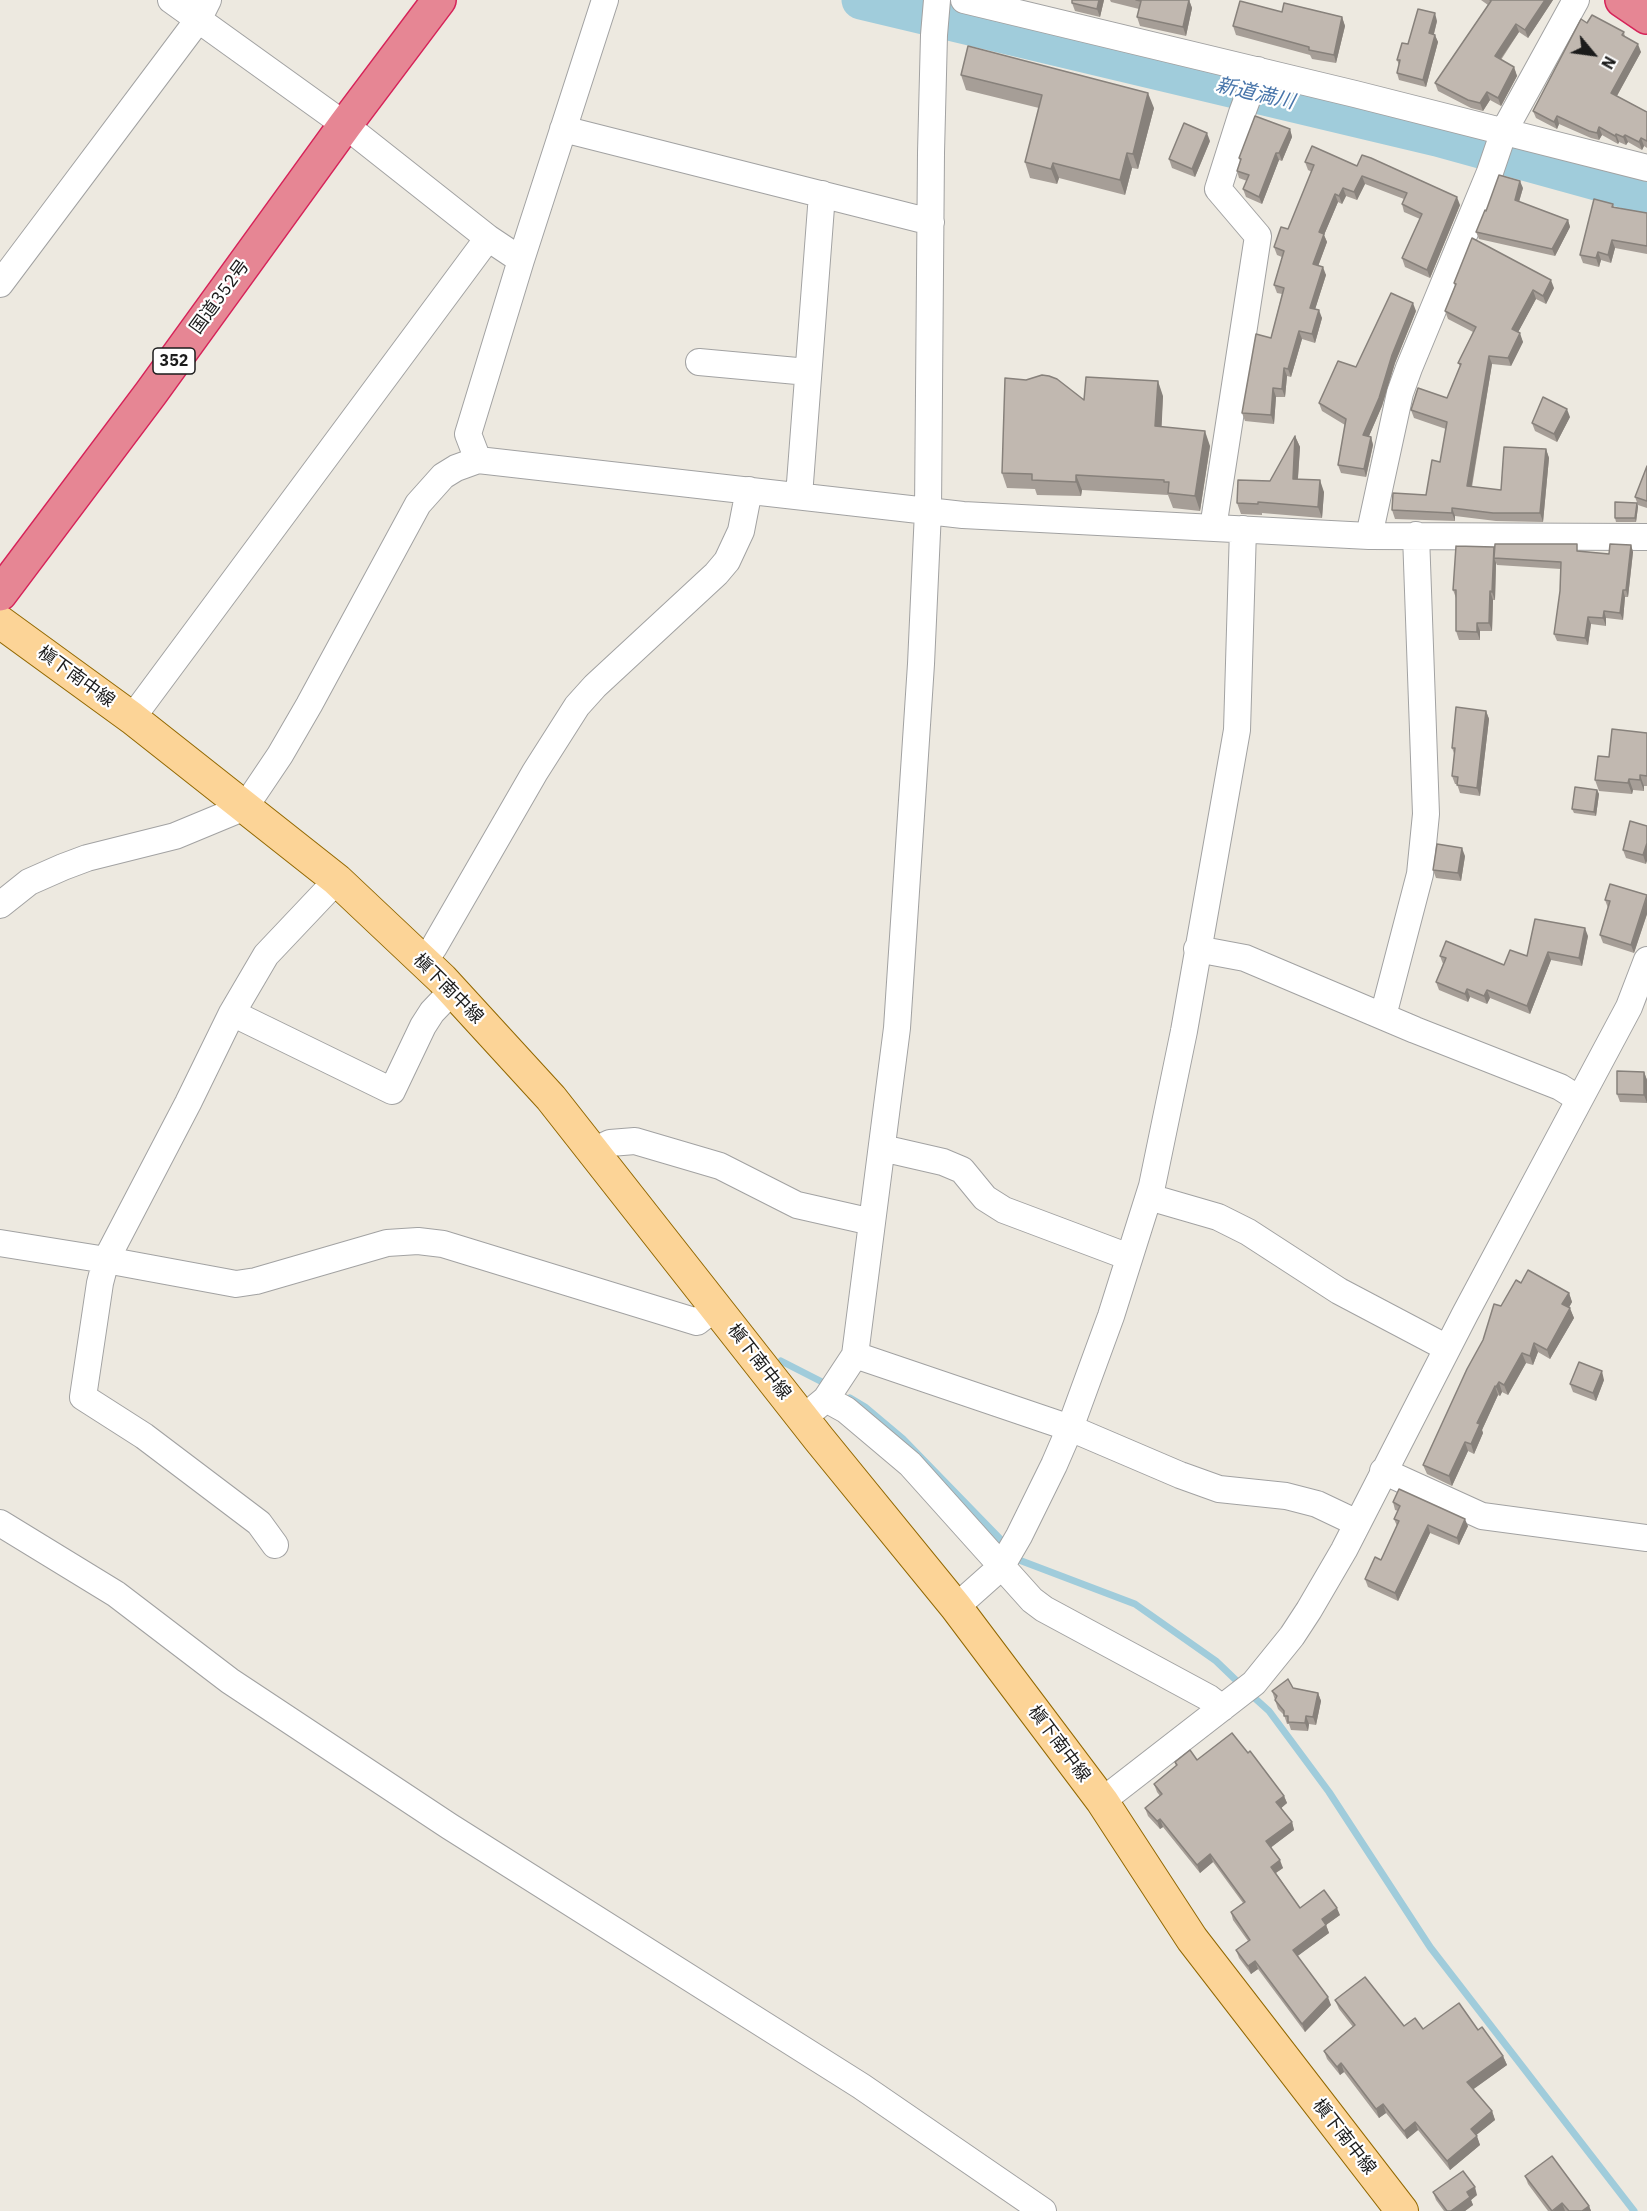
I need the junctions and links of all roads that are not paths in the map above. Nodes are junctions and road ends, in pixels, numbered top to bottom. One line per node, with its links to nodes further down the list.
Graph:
1 (171, 0): 9 (street)
2 (439, 0): 12 (highway, 国道352号 / 352)
3 (605, 0): 13 (street)
4 (964, 0): 8 (street)
5 (1576, 0): 14 (street)
6 (1622, 0): 10 (highway)
7 (937, 1): 17 (street)
8 (1046, 9): 11 (street)
9 (203, 10): 12 (street); 20 (street)
10 (1647, 17)
11 (1256, 76): 14 (street); 27 (street)
12 (345, 125): 18 (street); 32 (highway, 国道352号 / 352)
13 (563, 129): 16 (street); 19 (street)
14 (1502, 136): 15 (street); 30 (street)
15 (1647, 168)
16 (822, 194): 17 (street); 22 (street)
17 (931, 222): 26 (street)
18 (489, 238): 19 (street); 34 (street)
19 (521, 260): 23 (street)
20 (0, 284)
21 (699, 362): 22 (street)
22 (808, 372): 25 (street)
23 (478, 460): 24 (street); 35 (street)
24 (749, 490): 25 (street); 40 (street)
25 (799, 496): 26 (street)
26 (928, 511): 27 (street); 45 (street)
27 (1213, 528): 28 (street)
28 (1243, 529): 30 (street); 38 (street)
29 (1416, 535): 30 (street); 31 (street); 43 (street)
30 (1369, 536)
31 (1647, 537)
32 (0, 594)
33 (0, 622): 34 (main road, 槇下南中線)
34 (132, 718): 35 (main road, 槇下南中線)
35 (245, 807): 36 (main road, 槇下南中線); 37 (street)
36 (337, 880): 40 (main road, 槇下南中線); 42 (street)
37 (0, 904)
38 (1197, 949): 43 (street); 47 (street)
39 (1647, 960): 44 (street)
40 (423, 962): 41 (main road, 槇下南中線)
41 (453, 990): 42 (street); 46 (main road, 槇下南中線)
42 (232, 1013): 51 (street)
43 (1383, 1016): 44 (street)
44 (1580, 1099): 53 (street)
45 (882, 1148): 48 (street); 50 (street)
46 (593, 1151): 48 (street); 52 (main road, 槇下南中線)
47 (1149, 1197): 50 (street); 53 (street)
48 (872, 1222): 54 (street)
49 (0, 1243): 51 (street)
50 (1129, 1257): 57 (street)
51 (106, 1260): 52 (street); 62 (street)
52 (716, 1307): 56 (main road, 槇下南中線)
53 (1448, 1348): 58 (street)
54 (855, 1355): 55 (street); 57 (street)
55 (826, 1398): 56 (street); 63 (street)
56 (803, 1418): 64 (main road, 槇下南中線)
57 (1070, 1428): 60 (street); 63 (street)
58 (1383, 1471): 60 (street); 61 (street)
59 (0, 1522): 67 (street)
60 (1357, 1523): 65 (street)
61 (1647, 1539)
62 (275, 1545)
63 (1001, 1568): 64 (street); 65 (street)
64 (956, 1607): 66 (main road, 槇下南中線)
65 (1222, 1708): 66 (street)
66 (1102, 1801): 68 (main road, 槇下南中線)
67 (1043, 2211)
68 (1402, 2211)

